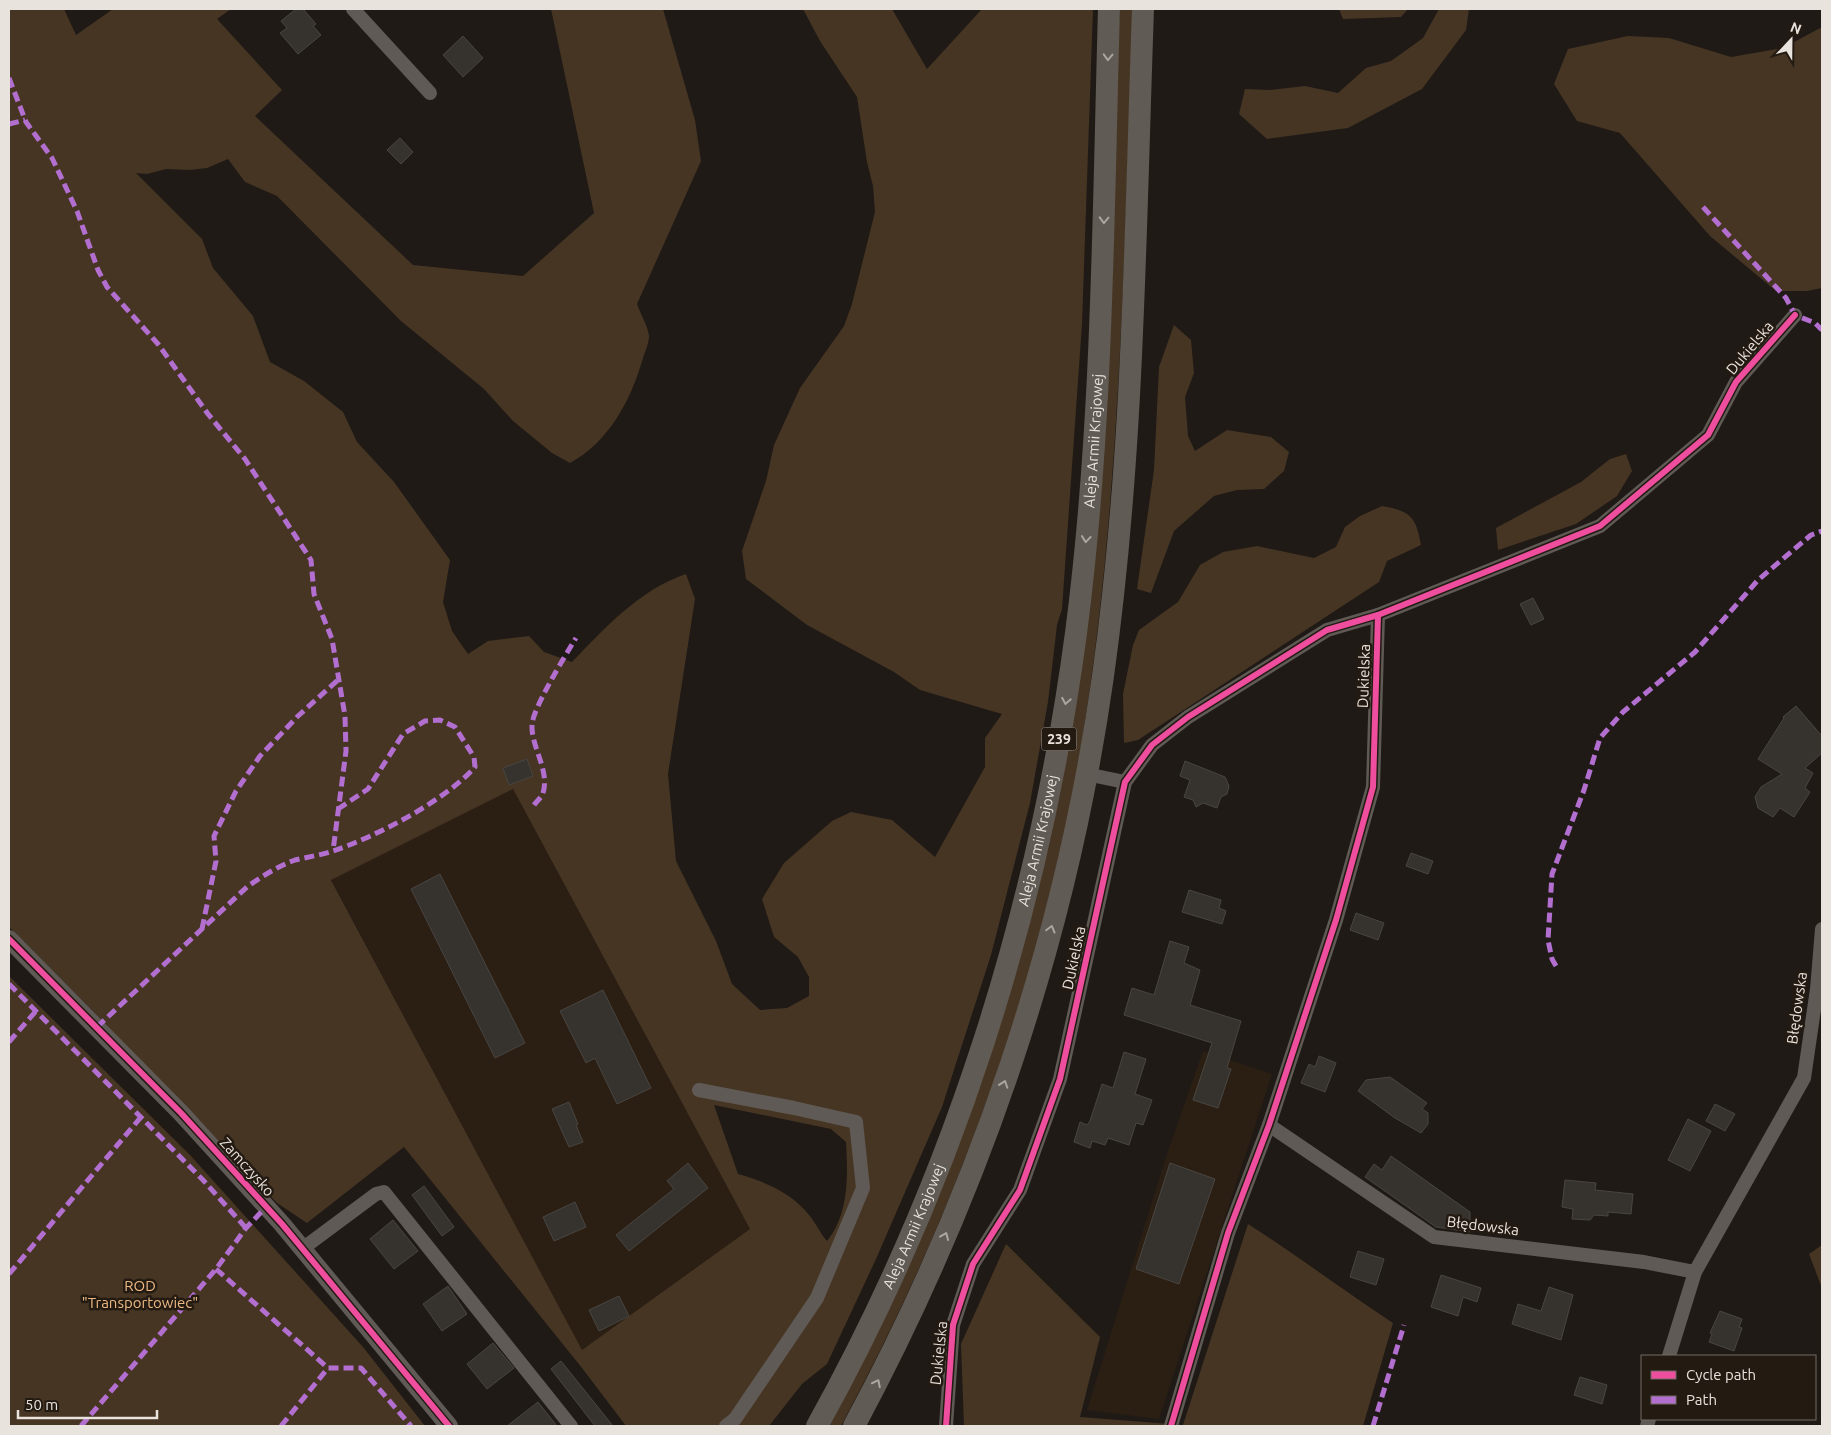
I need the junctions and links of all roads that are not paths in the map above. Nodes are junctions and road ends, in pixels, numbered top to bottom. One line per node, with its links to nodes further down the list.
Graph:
1 (353, 9): 4 (street)
2 (1109, 9): 19 (main road, Aleja Armii Krajowej / 239, one-way to 19)
3 (1143, 9): 7 (main road, 239)
4 (430, 93)
5 (1795, 315): 6 (street, Dukielska)
6 (1378, 615): 8 (street, Dukielska); 12 (street, Dukielska)
7 (1086, 774): 8 (street); 20 (main road, 239, one-way to 7)
8 (1125, 782): 21 (street, Dukielska)
9 (1822, 929): 14 (street, Błędowska)
10 (9, 939): 13 (street, Zamczysko)
11 (699, 1090): 18 (street)
12 (1269, 1125): 14 (street, Błędowska); 22 (street, Dukielska)
13 (302, 1249): 16 (street, Zamczysko); 17 (street)
14 (1695, 1272): 15 (street, Błędowska)
15 (1669, 1355)
16 (449, 1426)
17 (571, 1426)
18 (726, 1426)
19 (817, 1426)
20 (854, 1426)
21 (946, 1426)
22 (1171, 1426)

